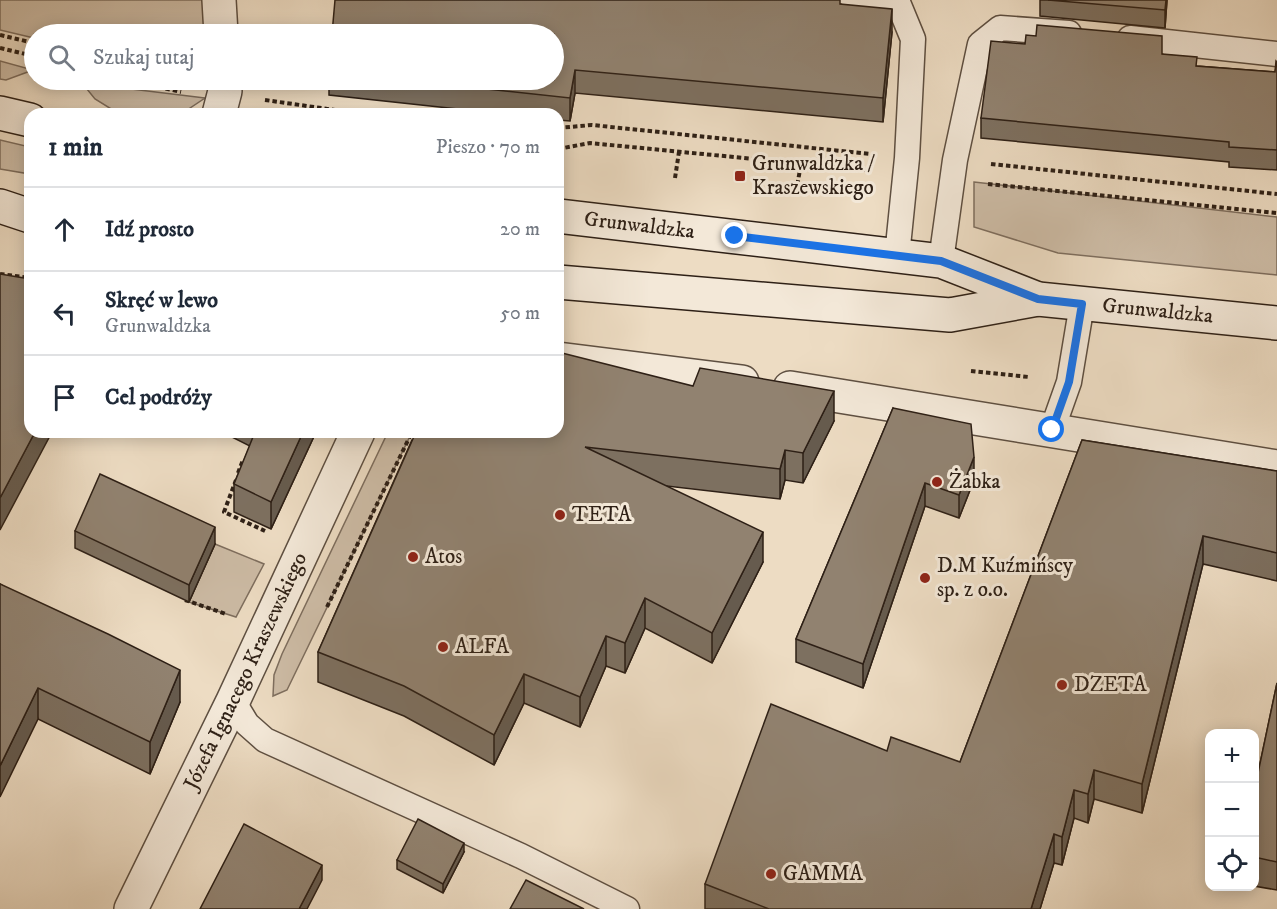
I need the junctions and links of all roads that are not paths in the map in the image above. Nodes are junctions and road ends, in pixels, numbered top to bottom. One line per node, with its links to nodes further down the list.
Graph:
1 (219, 0): 3 (main road)
2 (833, 0): 10 (lane)
3 (220, 24)
4 (1277, 54): 11 (lane)
5 (0, 113): 6 (main road)
6 (24, 119)
7 (0, 206): 8 (main road)
8 (24, 214)
9 (564, 217): 10 (main road, Grunwaldzka)
10 (897, 256): 11 (main road, Grunwaldzka)
11 (941, 261): 13 (main road, Grunwaldzka)
12 (564, 283): 13 (main road, Grunwaldzka)
13 (1038, 299): 14 (main road, Grunwaldzka)
14 (1082, 304): 15 (main road, Grunwaldzka); 17 (lane)
15 (1277, 323)
16 (564, 360): 17 (main road)
17 (1052, 430): 19 (main road)
18 (355, 438): 20 (main road, Józefa Ignacego Kraszewskiego)
19 (1277, 466)
20 (233, 700): 21 (main road, Józefa Ignacego Kraszewskiego); 22 (lane)
21 (131, 909)
22 (627, 909)

